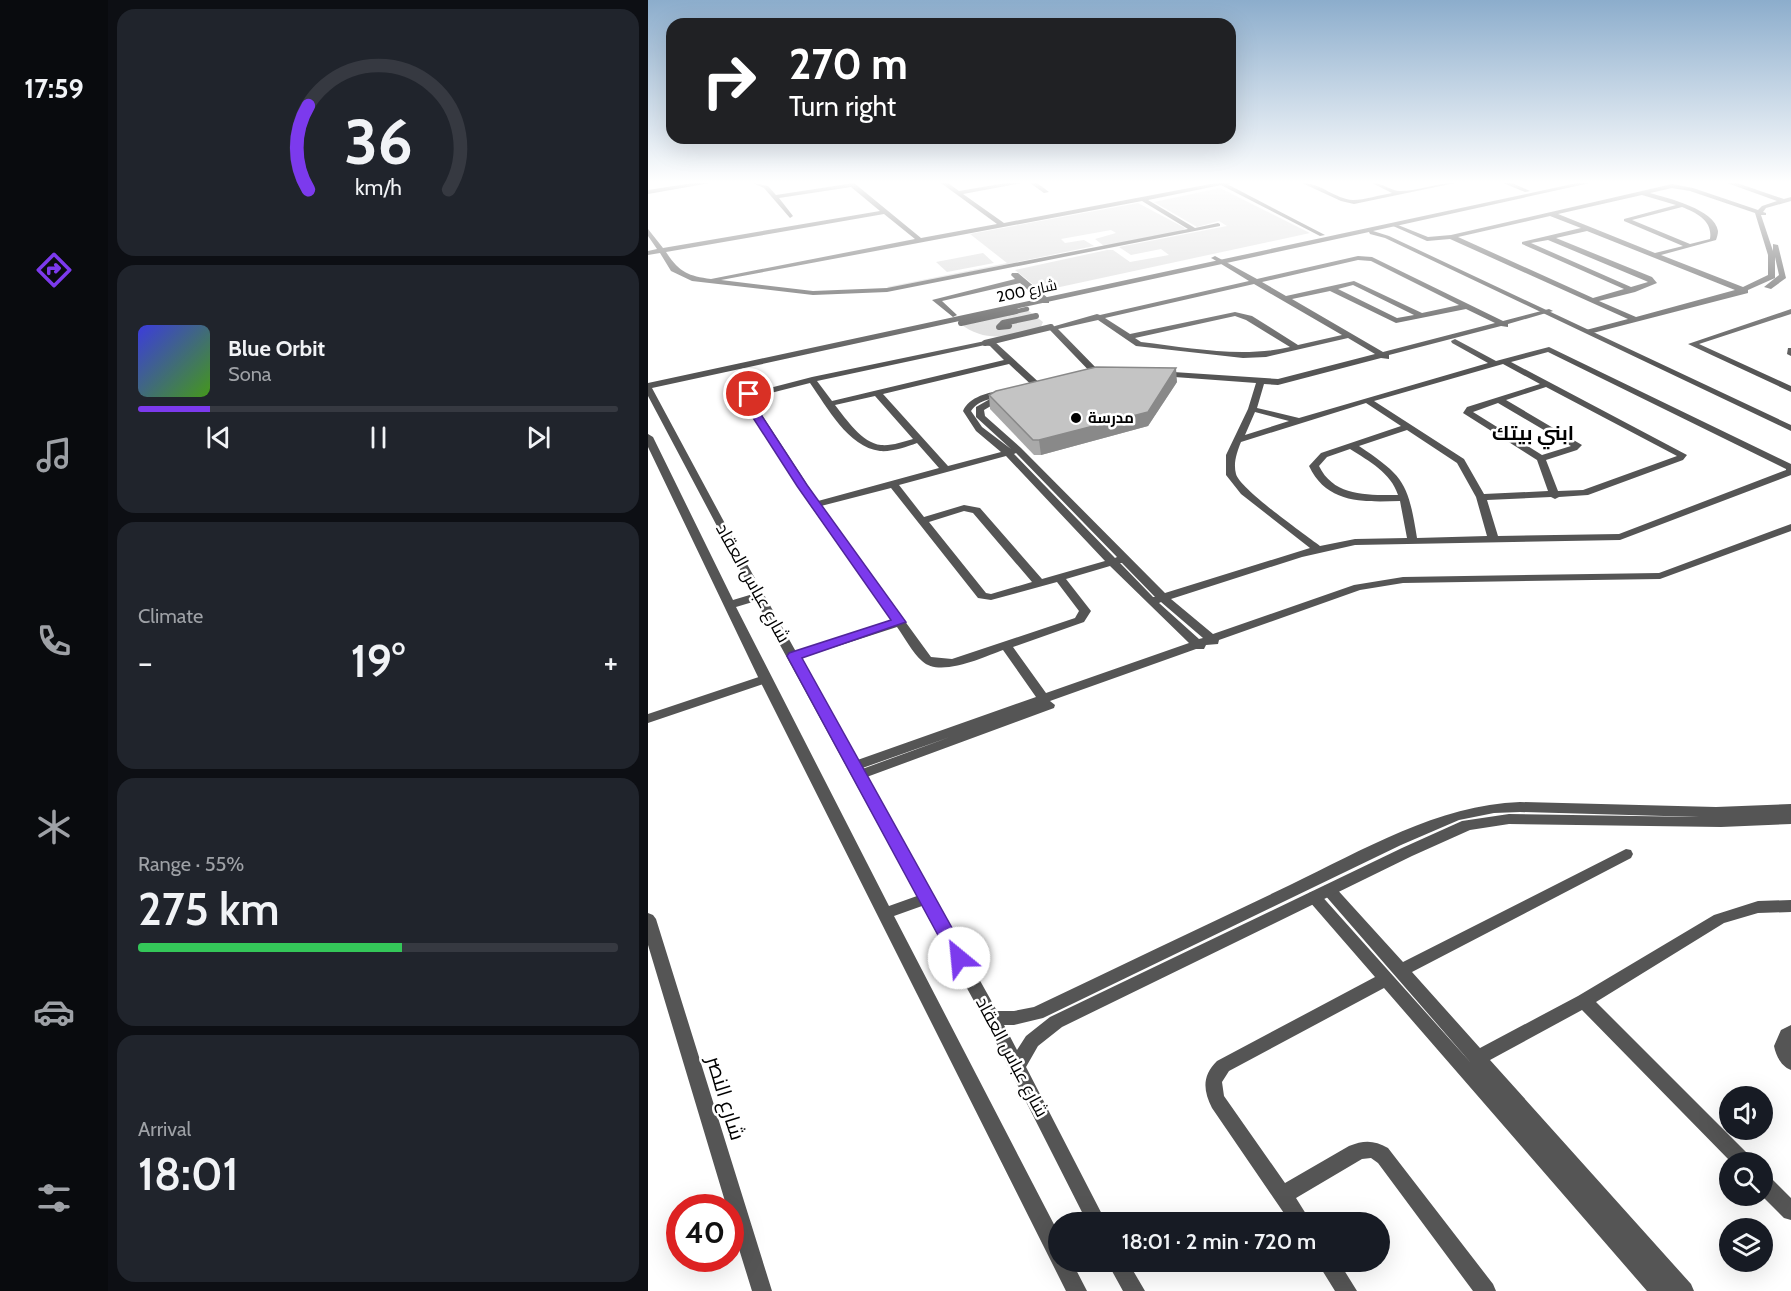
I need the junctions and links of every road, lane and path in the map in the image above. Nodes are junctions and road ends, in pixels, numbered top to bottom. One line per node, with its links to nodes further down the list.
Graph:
1 (657, 243): 17 (street)
2 (706, 243): 17 (street)
3 (903, 243): 26 (street)
4 (1126, 243): 24 (street)
5 (1284, 243): 22 (street, شارع 200)
6 (1316, 243): 23 (street, شارع 200)
7 (1400, 243): 37 (street)
8 (1405, 243): 37 (street)
9 (1465, 243): 33 (street)
10 (1525, 243): 29 (street)
11 (1562, 243): 29 (street)
12 (1624, 243): 19 (street)
13 (1682, 243): 16 (street)
14 (1700, 243): 16 (street)
15 (1771, 243): 20 (street)
16 (1689, 246): 19 (street)
17 (662, 251): 18 (street); 26 (street)
18 (648, 253)
19 (1654, 255): 30 (street)
20 (1775, 255): 21 (street); 30 (street)
21 (1791, 256)
22 (1215, 258): 23 (street); 31 (street, شارع 200)
23 (1223, 263): 27 (street); 31 (street, شارع 200)
24 (1005, 267): 25 (street); 26 (street)
25 (1021, 280): 31 (street); 38 (street)
26 (702, 281)
27 (1254, 281): 32 (street); 34 (street); 40 (street)
28 (1331, 288): 32 (street); 41 (street); 41 (street)
29 (1632, 290): 33 (street)
30 (1747, 292): 43 (street); 48 (street)
31 (1043, 298): 35 (street, شارع 200); 38 (street, شارع 200)
32 (1284, 299): 50 (street)
33 (1593, 300): 43 (street)
34 (1467, 306): 41 (street); 46 (street)
35 (1025, 307): 39 (street); 42 (street); 64 (street, شارع 200)
36 (1790, 312): 65 (street)
37 (1551, 313): 46 (street); 48 (street)
38 (953, 315): 60 (street, شارع 200)
39 (1036, 316): 45 (street); 47 (street)
40 (1097, 316): 47 (street); 51 (street)
41 (1422, 316)
42 (988, 318): 44 (street); 45 (street)
43 (1634, 319): 48 (street)
44 (961, 323)
45 (1004, 325): 49 (street)
46 (1505, 325): 52 (street); 55 (street)
47 (1052, 328): 49 (street); 58 (street)
48 (1594, 333): 72 (street)
49 (1022, 334): 53 (street)
50 (1348, 336): 54 (street); 55 (street)
51 (1128, 337): 54 (street); 54 (street)
52 (1455, 341): 55 (street); 57 (street)
53 (985, 343): 56 (street); 61 (street)
54 (1297, 348)
55 (1387, 357): 63 (street)
56 (1010, 361): 66 (street); 78 (street)
57 (1499, 363): 62 (street); 67 (street); 89 (street)
58 (1099, 375)
59 (1149, 375): 63 (street)
60 (648, 380)
61 (812, 380): 69 (street); 85 (street)
62 (1547, 384): 68 (street); 82 (street)
63 (1260, 385): 70 (street)
64 (648, 387): 96 (street, شارع عباس العقاد)
65 (1791, 389)
66 (877, 393): 69 (street); 75 (street)
67 (1367, 400): 71 (street); 73 (street)
68 (1500, 400): 79 (street); 79 (street)
69 (830, 404): 75 (street)
70 (1252, 409): 71 (street); 76 (street)
71 (1301, 421): 76 (street)
72 (1791, 425)
73 (1408, 427): 77 (street); 83 (street)
74 (648, 437): 98 (street, شارع عباس العقاد)
75 (919, 440): 80 (street)
76 (1236, 441): 91 (street)
77 (1351, 445): 84 (street); 84 (street)
78 (1013, 451): 80 (street); 92 (street)
79 (1541, 459): 82 (street)
80 (946, 470): 81 (street)
81 (893, 484): 85 (street); 86 (street)
82 (1555, 496): 83 (street)
83 (1481, 497): 89 (street)
84 (1405, 498): 90 (street)
85 (815, 505): 99 (street)
86 (921, 521): 95 (street); 95 (street)
87 (1791, 527): 94 (street)
88 (1791, 534): 94 (street)
89 (1493, 538): 90 (street)
90 (1412, 539): 91 (street)
91 (1317, 549): 97 (street)
92 (1119, 561): 93 (street); 97 (street)
93 (1059, 578): 95 (street); 101 (street)
94 (1545, 583): 100 (street)
95 (1039, 584)
96 (760, 596): 98 (street); 103 (street, شارع عباس العقاد)
97 (1158, 599): 100 (street); 102 (street)
98 (729, 605): 104 (street, شارع عباس العقاد)
99 (899, 622): 101 (street); 103 (street)
100 (1214, 640): 102 (street)
101 (1007, 646): 105 (street)
102 (1200, 646): 105 (street); 107 (street)
103 (794, 656): 107 (street, شارع عباس العقاد)
104 (765, 679): 106 (street); 115 (street, شارع عباس العقاد)
105 (1043, 698): 107 (street)
106 (648, 719)
107 (856, 771): 113 (street, شارع عباس العقاد)
108 (1791, 809): 110 (street)
109 (1791, 819): 110 (street)
110 (1401, 846): 112 (street); 119 (street)
111 (1626, 854): 117 (street)
112 (1321, 893): 117 (street); 121 (street)
113 (927, 898): 115 (street); 120 (street, شارع عباس العقاد)
114 (1791, 906): 118 (street)
115 (886, 913): 133 (street, شارع عباس العقاد)
116 (648, 919): 137 (street, شارع النصر)
117 (1393, 975): 123 (street); 126 (street); 129 (street)
118 (1584, 1001): 123 (street); 127 (street)
119 (1037, 1013): 120 (street); 121 (street)
120 (992, 1018): 125 (street, شارع عباس العقاد)
121 (1047, 1028): 125 (street)
122 (1791, 1032): 124 (street)
123 (1477, 1058): 126 (street)
124 (1791, 1062)
125 (1017, 1067): 131 (street, شارع عباس العقاد)
126 (1502, 1099): 142 (street); 143 (street)
127 (1733, 1152)
128 (1773, 1193): 130 (street)
129 (1283, 1195): 132 (street); 141 (street)
130 (1791, 1211)
131 (1092, 1212)
132 (1294, 1212)
133 (1048, 1233)
134 (1067, 1272): 138 (street)
135 (1123, 1272): 139 (street)
136 (1334, 1272): 140 (street)
137 (762, 1291)
138 (1077, 1291)
139 (1135, 1291)
140 (1347, 1291)
141 (1486, 1291)
142 (1660, 1291)
143 (1684, 1291)

